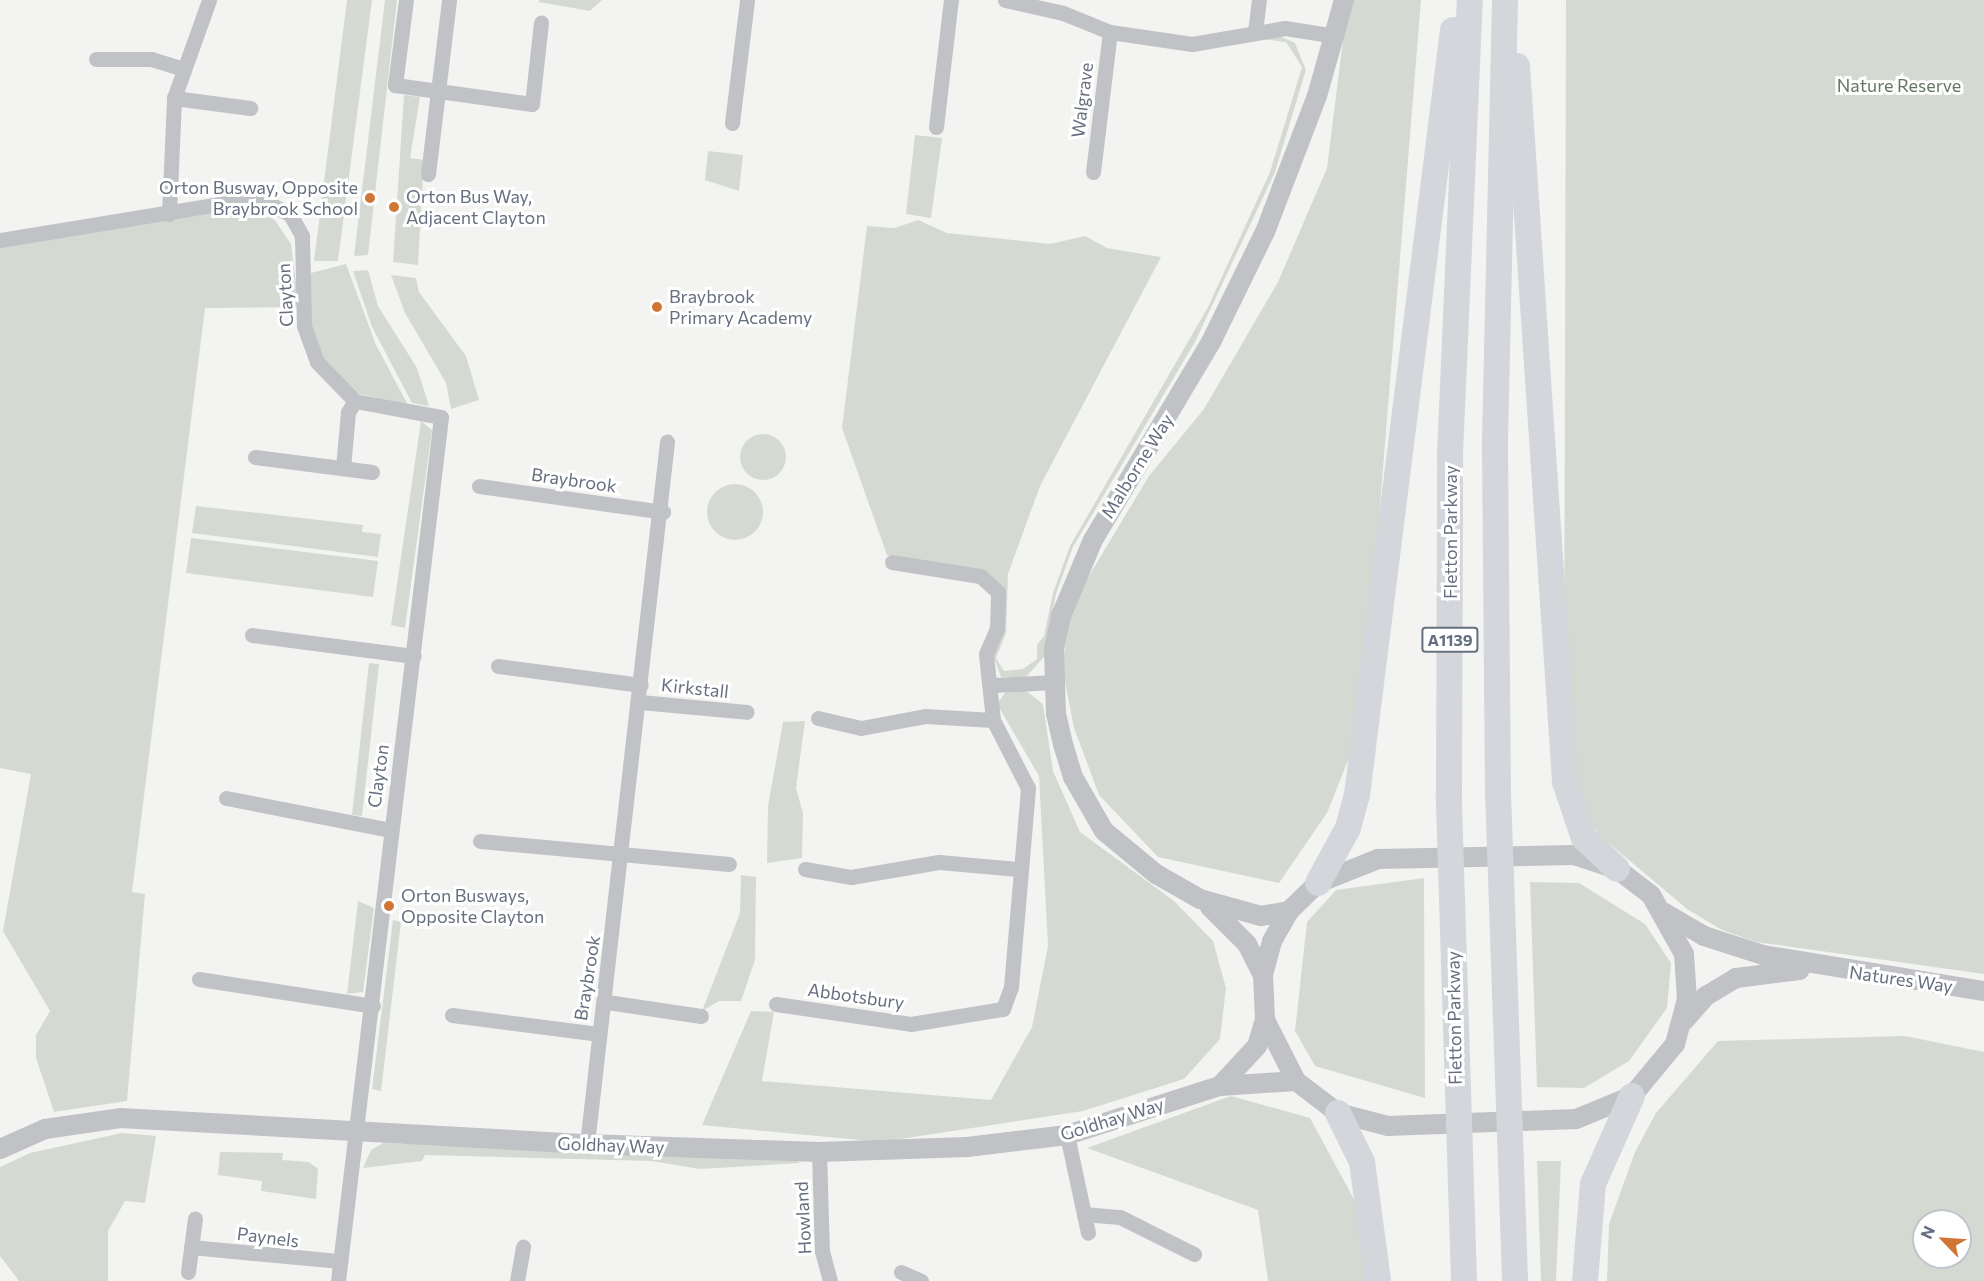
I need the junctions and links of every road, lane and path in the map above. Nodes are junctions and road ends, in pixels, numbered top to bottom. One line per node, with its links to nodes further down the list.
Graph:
1 (209, 0): 19 (street)
2 (406, 0): 20 (street)
3 (449, 0): 20 (street)
4 (747, 0): 23 (street)
5 (951, 0): 24 (street)
6 (1005, 0): 13 (street)
7 (1259, 0): 16 (street)
8 (1344, 0): 17 (street, Malborne Way)
9 (1457, 0): 55 (highway)
10 (1470, 0): 94 (highway, Fletton Parkway / A1139)
11 (1505, 0): 95 (highway, A1139)
12 (1513, 0): 54 (highway)
13 (1064, 6): 15 (street)
14 (541, 22): 20 (street)
15 (1110, 32): 16 (street); 25 (street, Walgrave)
16 (1255, 32): 17 (street)
17 (1336, 36): 40 (street, Malborne Way)
18 (96, 58): 19 (street)
19 (184, 69): 21 (street)
20 (438, 90): 26 (street)
21 (174, 98): 22 (street); 27 (street)
22 (250, 108)
23 (732, 123)
24 (936, 127)
25 (1093, 172)
26 (428, 174)
27 (169, 214): 28 (street, Clayton); 29 (street, Clayton)
28 (0, 240)
29 (355, 401): 32 (street); 38 (street, Clayton)
30 (667, 441): 35 (street, Braybrook)
31 (255, 457): 32 (street)
32 (343, 468): 33 (street)
33 (372, 472)
34 (480, 486): 35 (street, Braybrook)
35 (663, 512): 41 (street, Braybrook)
36 (892, 562): 42 (street, Abbotsbury)
37 (252, 635): 38 (street)
38 (414, 656): 48 (street, Clayton)
39 (498, 666): 41 (street)
40 (1054, 682): 42 (street); 56 (street, Malborne Way)
41 (641, 685): 43 (street, Braybrook)
42 (993, 685): 46 (street, Abbotsbury)
43 (640, 702): 44 (street, Kirkstall); 50 (street, Braybrook)
44 (747, 712)
45 (818, 718): 46 (street)
46 (993, 720): 53 (street, Abbotsbury)
47 (226, 798): 48 (street, Clayton)
48 (390, 830): 65 (street, Clayton)
49 (480, 841): 50 (street)
50 (622, 856): 51 (street); 63 (street, Braybrook)
51 (729, 864)
52 (805, 869): 53 (street)
53 (1018, 869): 64 (street, Abbotsbury)
54 (1617, 869): 55 (street); 58 (street)
55 (1318, 883): 57 (street)
56 (1200, 899): 57 (street, Malborne Way); 60 (street, Malborne Way)
57 (1289, 911): 60 (street)
58 (1665, 913): 59 (street, Natures Way); 69 (street)
59 (1818, 968): 62 (street, Natures Way); 69 (street, Natures Way)
60 (1263, 975): 68 (street)
61 (199, 979): 65 (street)
62 (1984, 991)
63 (607, 1002): 67 (street); 70 (street, Braybrook)
64 (776, 1004)
65 (372, 1006): 75 (street, Clayton)
66 (452, 1015): 70 (street, Braybrook)
67 (700, 1016)
68 (1265, 1020): 71 (street); 72 (street, Goldhay Way)
69 (1683, 1022): 73 (street)
70 (597, 1034): 77 (street, Braybrook)
71 (1296, 1081): 72 (street, Goldhay Way); 74 (street)
72 (1220, 1086): 76 (street, Goldhay Way)
73 (1632, 1096): 74 (street); 96 (highway)
74 (1338, 1113): 93 (highway)
75 (357, 1135): 77 (street, Goldhay Way); 78 (street, Goldhay Way); 86 (street)
76 (1067, 1135): 79 (street, Goldhay Way); 80 (street)
77 (587, 1144): 79 (street, Goldhay Way)
78 (0, 1149)
79 (819, 1152): 91 (street, Howland)
80 (1084, 1214): 82 (street); 85 (street)
81 (195, 1218): 83 (street)
82 (1088, 1233)
83 (191, 1247): 86 (street, Paynels); 87 (street)
84 (523, 1247): 90 (street)
85 (1194, 1254)
86 (340, 1261): 89 (street)
87 (188, 1272)
88 (901, 1272): 92 (street)
89 (338, 1281)
90 (518, 1281)
91 (830, 1281)
92 (921, 1281)
93 (1378, 1281)
94 (1464, 1281)
95 (1515, 1281)
96 (1585, 1281)

